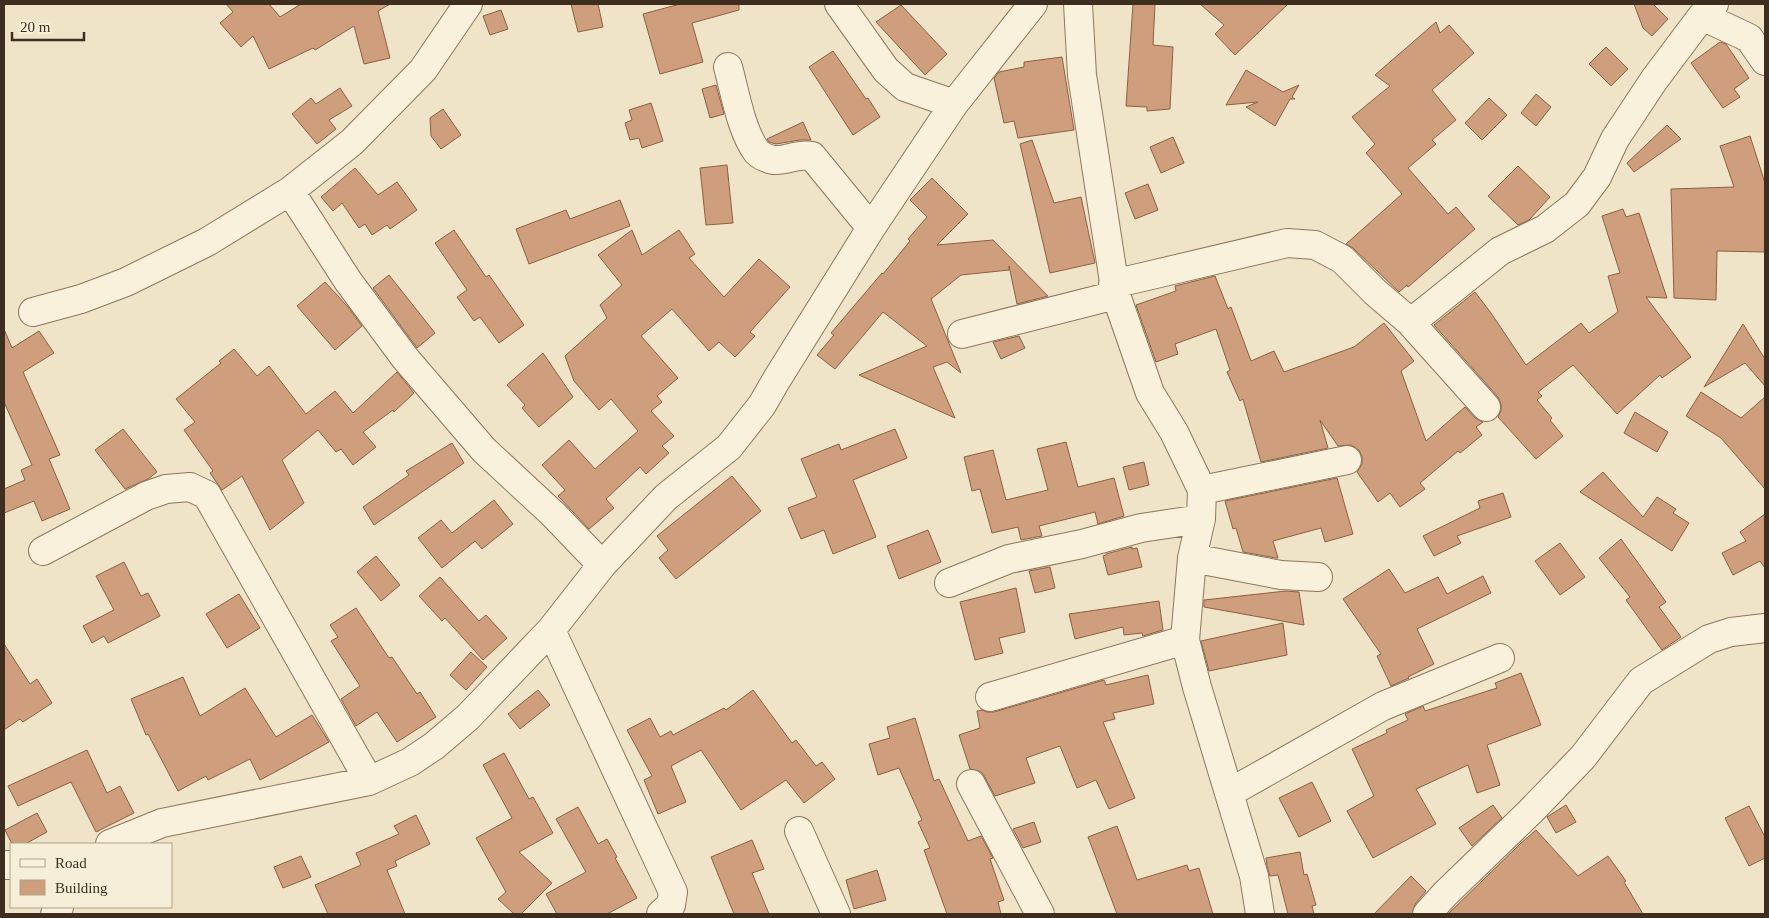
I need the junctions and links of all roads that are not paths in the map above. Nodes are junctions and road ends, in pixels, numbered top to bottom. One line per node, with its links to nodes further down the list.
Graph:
1 (468, 4): 9 (street)
2 (839, 4): 8 (street)
3 (1032, 4): 8 (street)
4 (1078, 4): 11 (street)
5 (1708, 10): 6 (street); 13 (street)
6 (1765, 61)
7 (728, 67): 10 (street)
8 (954, 104): 10 (street)
9 (290, 192): 12 (street); 21 (street)
10 (871, 228): 21 (street)
11 (1114, 290): 13 (street); 14 (street); 17 (street)
12 (33, 312)
13 (1409, 322): 15 (street)
14 (962, 334)
15 (1486, 407)
16 (1347, 460): 17 (street)
17 (1202, 490): 18 (street)
18 (1201, 519): 20 (street); 23 (street)
19 (43, 552): 29 (street)
20 (1192, 558): 22 (street); 26 (street)
21 (602, 565): 25 (street)
22 (1318, 576)
23 (949, 583)
24 (1765, 628): 38 (street)
25 (552, 630): 29 (street); 34 (street)
26 (1186, 640): 28 (street); 31 (street)
27 (1500, 658): 31 (street)
28 (990, 697)
29 (369, 781): 33 (street)
30 (971, 784): 36 (street)
31 (1229, 793): 37 (street)
32 (799, 830): 35 (street)
33 (112, 843)
34 (661, 914)
35 (836, 914)
36 (1040, 914)
37 (1260, 914)
38 (1427, 914)

